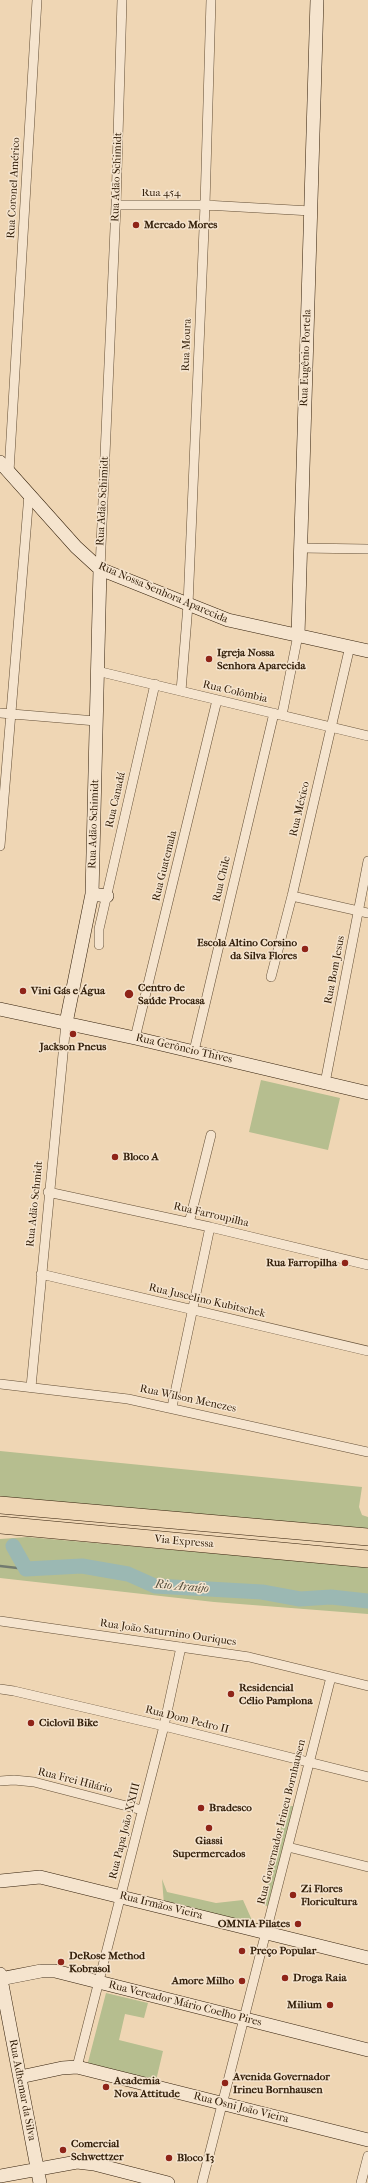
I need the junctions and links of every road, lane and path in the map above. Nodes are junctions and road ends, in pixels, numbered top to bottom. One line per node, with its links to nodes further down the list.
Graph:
1 (37, 0): 9 (street, Rua Coronel Américo)
2 (122, 0): 5 (street, Rua Adão Schimidt)
3 (210, 0): 6 (street, Rua Moura)
4 (317, 0): 7 (street, Rua Eugênio Portela)
5 (116, 205): 6 (street, Rua 454); 13 (street, Rua Adão Schimidt)
6 (205, 205): 7 (street, Rua 454); 14 (street, Rua Moura)
7 (311, 211): 11 (street, Rua Eugênio Portela)
8 (0, 462): 9 (street, Rua Nossa Senhora Aparecida)
9 (9, 472): 10 (street, Rua Nossa Senhora Aparecida)
10 (29, 494): 13 (street, Rua Nossa Senhora Aparecida); 23 (street)
11 (301, 548): 12 (street); 15 (street, Rua Eugênio Portela)
12 (368, 549)
13 (100, 569): 14 (street, Rua Nossa Senhora Aparecida); 18 (street, Rua Adão Schimidt)
14 (188, 605): 15 (street, Rua Nossa Senhora Aparecida); 20 (street, Rua Moura)
15 (298, 635): 16 (street, Rua Nossa Senhora Aparecida); 24 (street, Rua Eugênio Portela)
16 (350, 646): 17 (street, Rua Nossa Senhora Aparecida); 26 (street, Rua México)
17 (368, 651)
18 (97, 671): 19 (street, Rua Colômbia); 25 (street, Rua Adão Schimidt)
19 (155, 684): 20 (street, Rua Colômbia); 31 (street, Rua Canadá)
20 (181, 691): 21 (street, Rua Colômbia)
21 (217, 700): 24 (street, Rua Colômbia); 39 (street, Rua Guatemala)
22 (0, 713): 23 (street)
23 (11, 714): 25 (street); 28 (street)
24 (278, 714): 26 (street, Rua Colômbia); 40 (street, Rua Chile)
25 (96, 721): 30 (street, Rua Adão Schimidt)
26 (331, 727): 27 (street, Rua Colômbia); 32 (street, Rua México)
27 (368, 736)
28 (0, 846)
29 (368, 861): 33 (street, Rua Bom Jesus)
30 (92, 894): 31 (street); 38 (street, Rua Adão Schimidt)
31 (107, 896): 35 (street, Rua Canadá)
32 (292, 896): 33 (street); 36 (street, Rua México)
33 (358, 911): 34 (street); 41 (street, Rua Bom Jesus)
34 (368, 913)
35 (99, 945)
36 (271, 977)
37 (0, 1009): 38 (street, Rua Gerôncio Thives)
38 (66, 1023): 39 (street, Rua Gerôncio Thives); 44 (street, Rua Adão Schmidt)
39 (135, 1038): 40 (street, Rua Gerôncio Thives)
40 (194, 1051): 41 (street, Rua Gerôncio Thives)
41 (325, 1082): 42 (street, Rua Gerôncio Thives)
42 (368, 1093)
43 (211, 1136): 45 (street)
44 (48, 1192): 45 (street, Rua Farroupilha); 48 (street, Rua Adão Schmidt)
45 (189, 1222): 46 (street, Rua Farroupilha)
46 (210, 1227): 47 (street, Rua Farroupilha); 49 (street)
47 (368, 1265)
48 (41, 1274): 49 (street, Rua Juscelino Kubitschek); 52 (street, Rua Adão Schmidt)
49 (193, 1310): 50 (street, Rua Juscelino Kubitschek); 53 (street)
50 (368, 1351)
51 (0, 1384): 52 (street, Rua Wilson Menezes)
52 (31, 1387): 53 (street, Rua Wilson Menezes)
53 (172, 1407): 54 (street, Rua Wilson Menezes)
54 (368, 1452)
55 (0, 1505): 59 (highway, Via Expressa)
56 (0, 1525): 57 (highway, Via Expressa)
57 (48, 1530): 58 (highway); 60 (highway, Via Expressa)
58 (0, 1534)
59 (366, 1536)
60 (368, 1559)
61 (0, 1621): 62 (street, Rua João Saturnino Ouriques)
62 (180, 1647): 63 (street, Rua João Saturnino Ouriques); 66 (street, Rua Papa João XXIII)
63 (331, 1677): 64 (street, Rua João Saturnino Ouriques); 67 (street, Rua Governador Irineu Bornhausen)
64 (368, 1686)
65 (0, 1689): 66 (street, Rua Dom Pedro II)
66 (164, 1726): 67 (street, Rua Dom Pedro II); 70 (street, Rua Papa João XXIII)
67 (309, 1763): 68 (street, Rua Dom Pedro II); 71 (street, Rua Governador Irineu Bornhausen)
68 (368, 1777)
69 (0, 1781): 70 (street, Rua Frei Hilário)
70 (142, 1810): 74 (street, Rua Papa João XXIII)
71 (288, 1847): 72 (street); 75 (street, Rua Governador Irineu Bornhausen)
72 (368, 1867)
73 (0, 1881): 74 (street, Rua Irmãos Vieira)
74 (121, 1896): 75 (street, Rua Irmãos Vieira); 78 (street, Rua Papa João XXIII)
75 (266, 1932): 76 (street, Rua Irmãos Vieira); 79 (street, Rua Governador Irineu Bornhausen)
76 (368, 1958)
77 (0, 1977): 78 (street, Rua Vereador Mário Coelho Pires); 82 (street, Rua Adhemar da Silva)
78 (99, 1982): 79 (street, Rua Vereador Mário Coelho Pires); 81 (street, Rua Papa João XXIII)
79 (244, 2019): 80 (street, Rua Vereador Mário Coelho Pires); 83 (street, Rua Governador Irineu Bornhausen)
80 (368, 2050)
81 (77, 2068): 82 (street, Rua Osni João Vieira); 83 (street, Rua Osni João Vieira)
82 (20, 2076): 86 (street, Rua Adhemar da Silva)
83 (222, 2104): 84 (street, Rua Osni João Vieira); 90 (street, Rua Governador Irineu Bornhausen)
84 (368, 2140)
85 (368, 2156): 91 (street)
86 (38, 2169): 87 (street); 88 (street, Rua Adhemar da Silva); 89 (street)
87 (0, 2176)
88 (40, 2183)
89 (168, 2183)
90 (202, 2183)
91 (361, 2183)

